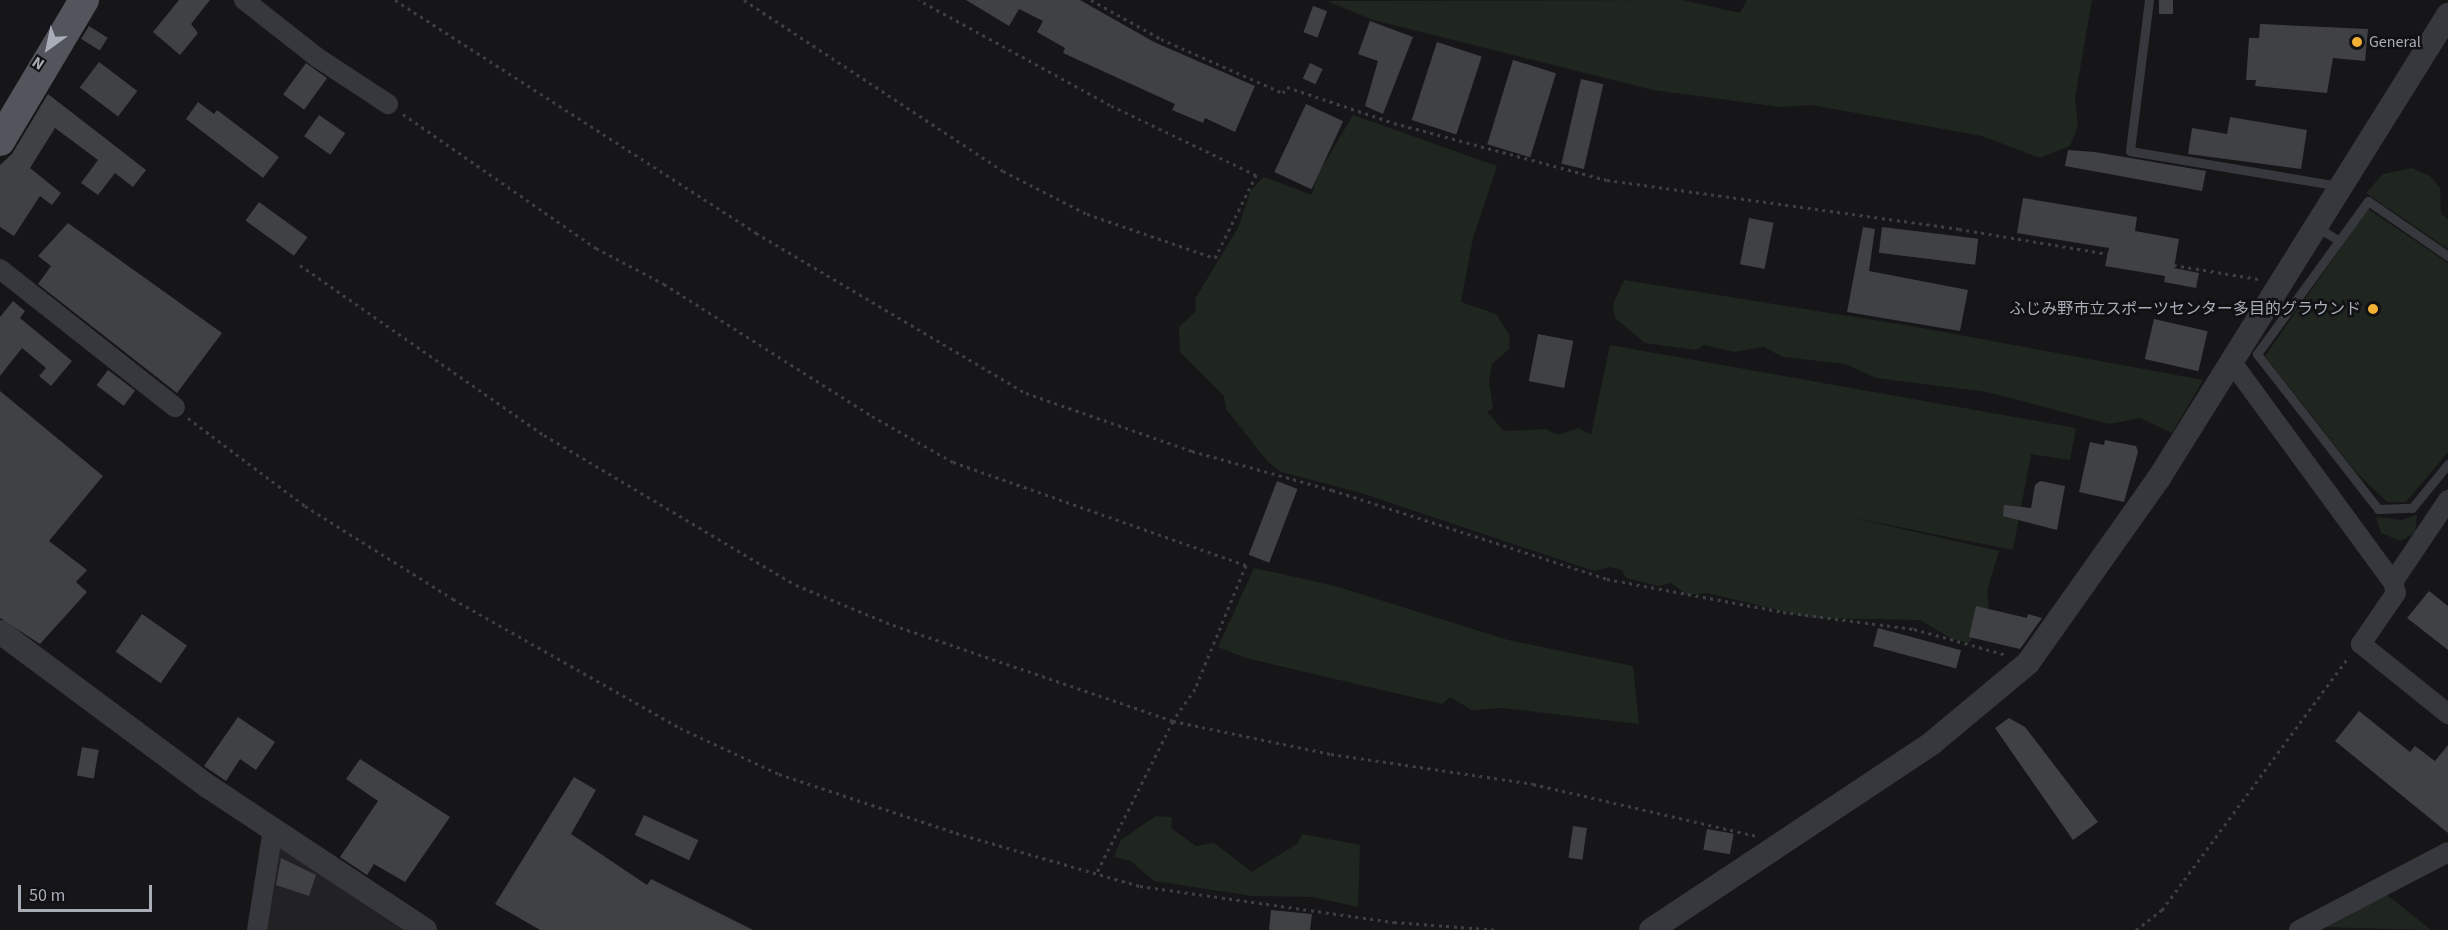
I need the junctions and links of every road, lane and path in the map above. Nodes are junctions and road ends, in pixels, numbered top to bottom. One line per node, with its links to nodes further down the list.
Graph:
1 (84, 0): 10 (main road)
2 (244, 0): 9 (street)
3 (395, 0): 25 (path)
4 (744, 0): 5 (path)
5 (919, 0)
6 (1091, 0): 17 (path)
7 (2149, 0): 11 (lane)
8 (2448, 15): 11 (street)
9 (388, 104): 27 (path)
10 (0, 141)
11 (2340, 186): 12 (street)
12 (2315, 225): 13 (lane); 17 (street)
13 (2339, 241): 14 (lane); 20 (lane)
14 (2448, 256)
15 (300, 265): 27 (path)
16 (0, 269): 19 (street)
17 (2278, 283): 18 (street)
18 (2231, 361): 22 (street); 29 (street)
19 (175, 407): 31 (path)
20 (2448, 464)
21 (2448, 500): 22 (street)
22 (2393, 582): 24 (street)
23 (0, 632): 28 (street)
24 (2361, 644): 26 (street); 36 (path)
25 (1985, 651)
26 (2448, 714)
27 (1173, 721): 29 (path); 31 (path)
28 (273, 828): 32 (street); 33 (street)
29 (1785, 842): 35 (street)
30 (2448, 852): 37 (street)
31 (1097, 872): 34 (path)
32 (256, 930)
33 (424, 930)
34 (1499, 930)
35 (1651, 930)
36 (2136, 930)
37 (2299, 930)

